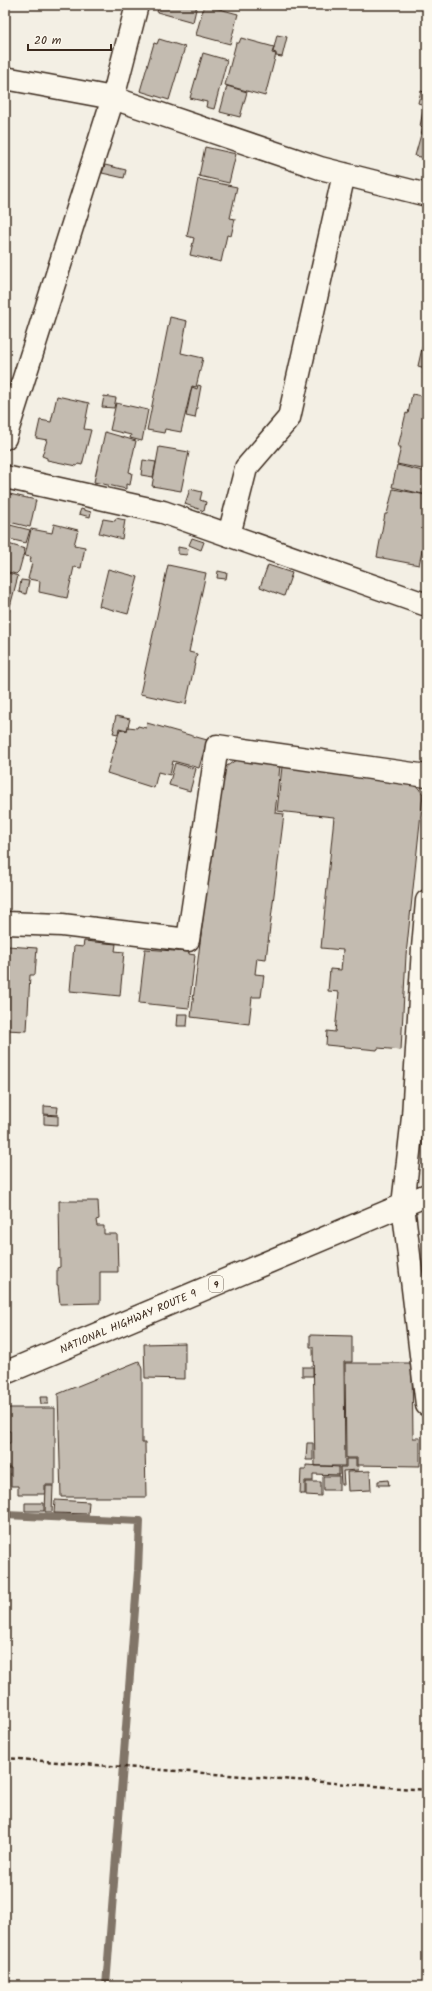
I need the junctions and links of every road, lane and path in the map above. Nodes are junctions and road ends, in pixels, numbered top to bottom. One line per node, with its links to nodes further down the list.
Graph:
1 (136, 5): 3 (main road)
2 (5, 78): 3 (main road)
3 (113, 98): 4 (main road); 6 (main road)
4 (344, 174): 5 (main road); 8 (main road)
5 (427, 195)
6 (5, 438)
7 (5, 477): 8 (main road)
8 (228, 535): 9 (main road)
9 (427, 605)
10 (427, 776): 12 (main road)
11 (427, 901): 14 (main road)
12 (5, 923)
13 (427, 1195): 14 (main road, NATIONAL HIGHWAY ROUTE 9 / 9)
14 (403, 1206): 15 (main road, NATIONAL HIGHWAY ROUTE 9 / 9); 16 (main road)
15 (5, 1373)
16 (427, 1405)
17 (5, 1758): 18 (path)
18 (427, 1790)

